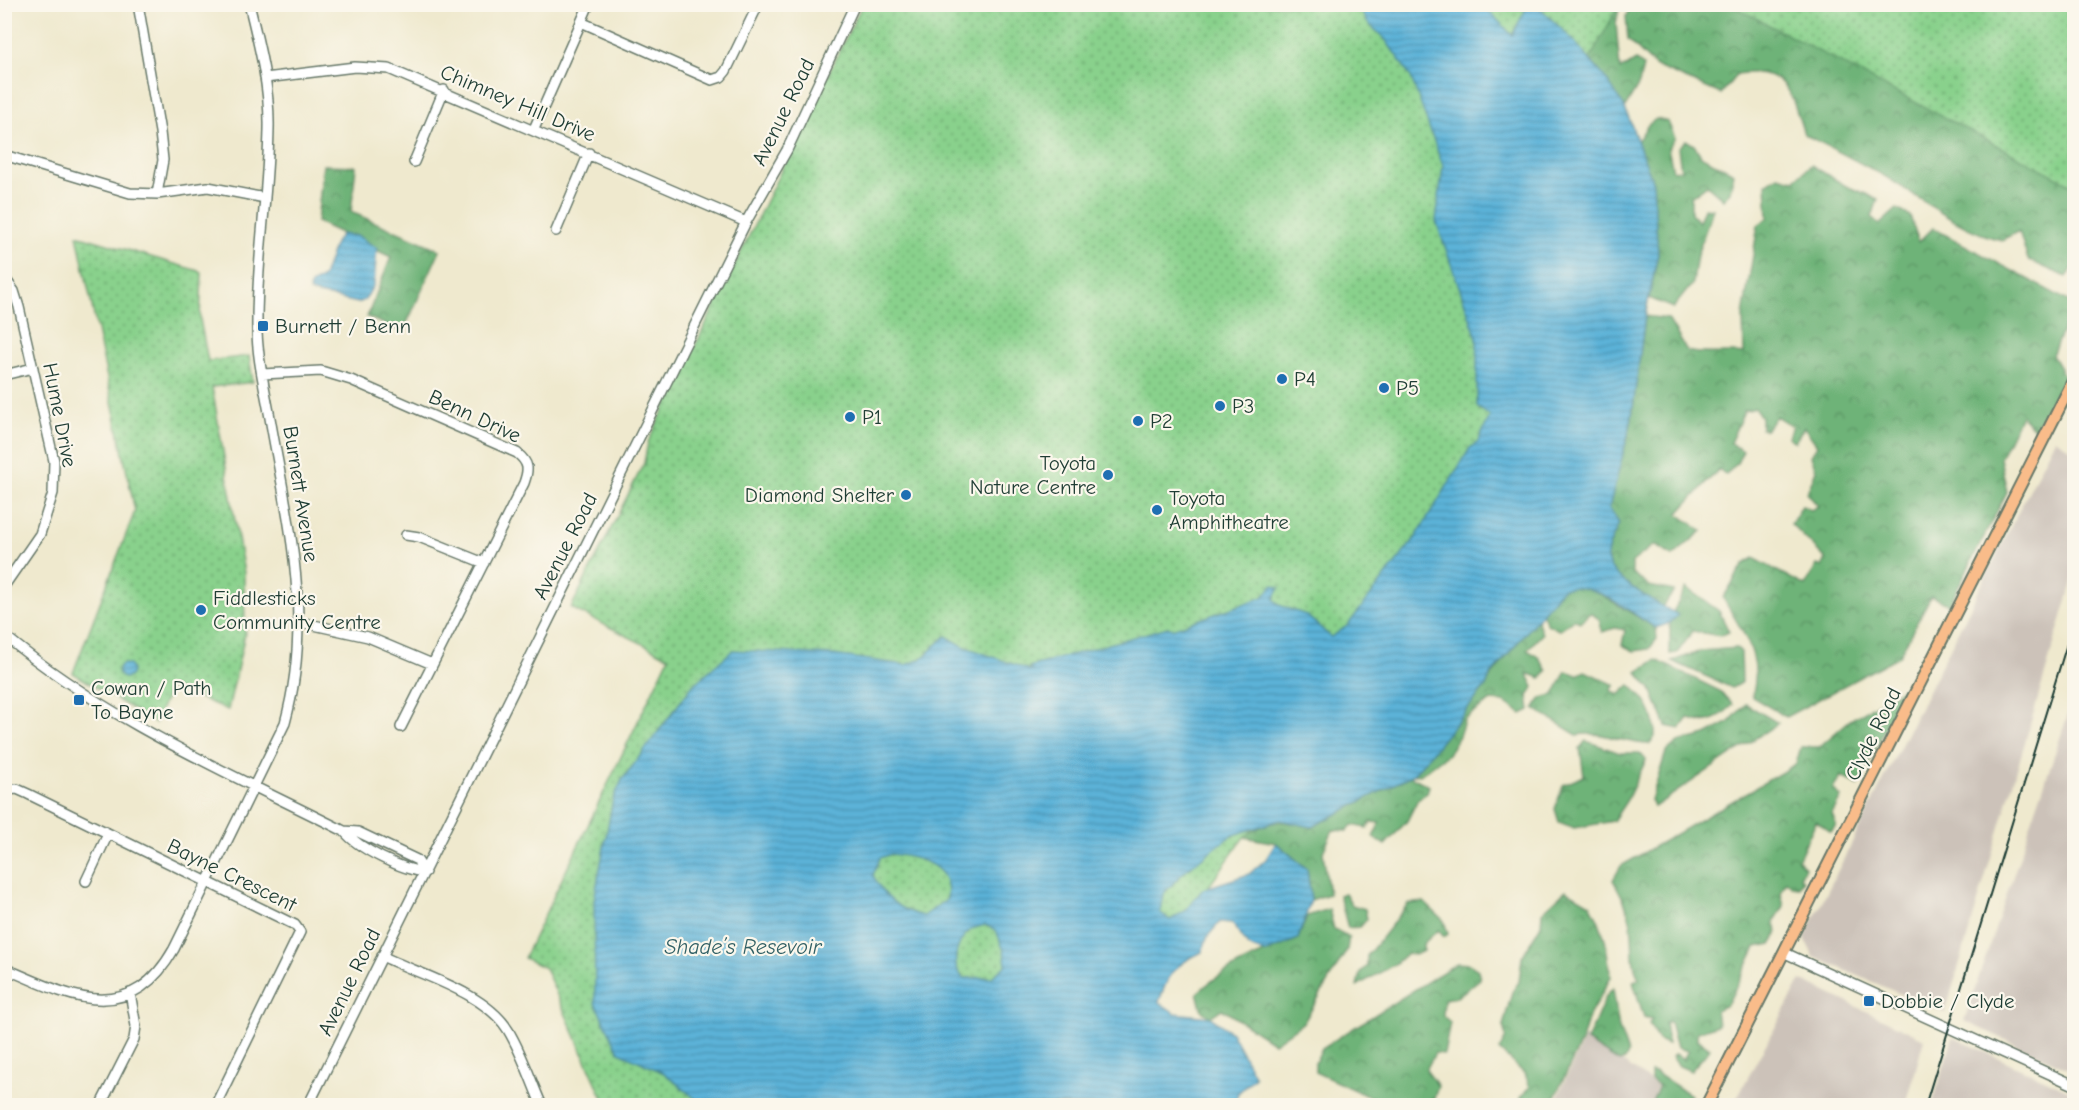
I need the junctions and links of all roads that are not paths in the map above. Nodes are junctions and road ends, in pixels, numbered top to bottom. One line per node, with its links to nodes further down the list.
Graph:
1 (138, 4): 13 (street)
2 (249, 4): 7 (street, Burnett Avenue)
3 (589, 4): 6 (street)
4 (855, 4): 15 (street, Avenue Road)
5 (757, 7): 6 (street)
6 (581, 22): 9 (street)
7 (265, 78): 8 (street, Chimney Hill Drive); 14 (street, Burnett Avenue)
8 (444, 90): 9 (street, Chimney Hill Drive); 12 (street)
9 (534, 129): 10 (street, Chimney Hill Drive)
10 (589, 153): 15 (street, Chimney Hill Drive); 16 (street)
11 (4, 155): 13 (street)
12 (414, 162)
13 (157, 194): 14 (street)
14 (265, 198): 19 (street, Burnett Avenue)
15 (746, 222): 32 (street, Avenue Road)
16 (556, 231)
17 (4, 278): 18 (street, Hume Drive)
18 (33, 368): 20 (street); 24 (street, Hume Drive)
19 (262, 374): 23 (street, Benn Drive); 25 (street, Burnett Avenue)
20 (4, 375)
21 (2074, 379): 35 (main road, Clyde Road)
22 (406, 535): 23 (street)
23 (484, 563): 27 (street, Benn Drive)
24 (4, 586)
25 (300, 622): 27 (street); 29 (street, Burnett Avenue)
26 (4, 635): 29 (street)
27 (432, 664): 28 (street, Benn Drive)
28 (401, 727)
29 (255, 786): 32 (street); 34 (street, Burnett Avenue)
30 (4, 793): 31 (street, Bayne Crescent)
31 (108, 834): 33 (street); 34 (street, Bayne Crescent)
32 (425, 872): 36 (street, Avenue Road)
33 (86, 881)
34 (207, 883): 38 (street, Burnett Avenue); 41 (street, Bayne Crescent)
35 (1785, 953): 39 (street); 44 (main road, Clyde Road)
36 (382, 956): 42 (street, Avenue Road); 43 (street)
37 (4, 968): 38 (street, Burnett Avenue)
38 (130, 993): 40 (street)
39 (2074, 1084)
40 (100, 1106)
41 (215, 1106)
42 (308, 1106)
43 (542, 1106)
44 (1706, 1106)

